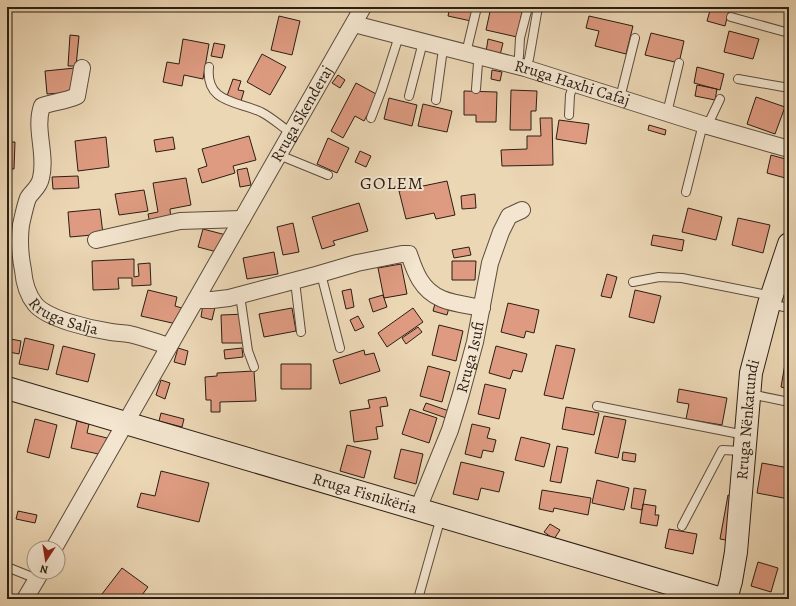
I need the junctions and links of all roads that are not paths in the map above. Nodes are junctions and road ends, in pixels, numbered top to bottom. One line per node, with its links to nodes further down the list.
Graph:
1 (477, 7): 12 (lane)
2 (528, 7): 15 (lane)
3 (538, 7): 15 (lane)
4 (361, 8): 6 (street, Rruga Skenderaj)
5 (730, 17): 7 (lane)
6 (354, 24): 8 (street, Rruga Haxhi Cafaj); 29 (street, Rruga Skenderaj)
7 (789, 33)
8 (399, 36): 10 (street, Rruga Haxhi Cafaj); 27 (lane)
9 (635, 38): 22 (lane)
10 (423, 42): 11 (street, Rruga Haxhi Cafaj); 21 (lane)
11 (446, 48): 12 (street, Rruga Haxhi Cafaj); 24 (lane)
12 (472, 55): 15 (street, Rruga Haxhi Cafaj); 20 (lane)
13 (679, 63): 25 (lane)
14 (208, 67): 29 (lane)
15 (521, 67): 18 (street, Rruga Haxhi Cafaj)
16 (82, 68): 46 (street, Rruga Salja)
17 (738, 79): 19 (lane)
18 (574, 83): 22 (street, Rruga Haxhi Cafaj); 26 (lane)
19 (789, 88)
20 (476, 89)
21 (409, 96)
22 (620, 98): 25 (street, Rruga Haxhi Cafaj)
23 (720, 99): 28 (lane)
24 (436, 100)
25 (667, 113): 28 (street, Rruga Haxhi Cafaj)
26 (569, 115)
27 (371, 118)
28 (706, 125): 30 (street, Rruga Haxhi Cafaj); 33 (lane)
29 (291, 133): 31 (street, Rruga Skenderaj)
30 (789, 149)
31 (278, 155): 32 (lane); 35 (street, Rruga Skenderaj)
32 (328, 175)
33 (686, 192)
34 (522, 210): 44 (street, Rruga Isufi)
35 (242, 219): 36 (street); 42 (street, Rruga Skenderaj)
36 (96, 240)
37 (789, 244): 43 (street, Rruga Nënkatundi)
38 (321, 274): 39 (street); 44 (street); 47 (lane)
39 (295, 281): 41 (street); 45 (lane)
40 (633, 282): 43 (lane)
41 (240, 295): 42 (street); 48 (lane)
42 (196, 300): 46 (street, Rruga Skenderaj)
43 (777, 303): 50 (street, Rruga Nënkatundi)
44 (482, 308): 55 (street, Rruga Isufi)
45 (301, 332)
46 (170, 346): 53 (street, Rruga Skenderaj)
47 (340, 348)
48 (254, 367)
49 (7, 388): 53 (street, Rruga Fisnikëria)
50 (750, 393): 51 (lane); 54 (street, Rruga Nënkatundi)
51 (789, 402)
52 (597, 406): 54 (lane)
53 (126, 423): 55 (street, Rruga Fisnikëria); 58 (street, Rruga Skenderaj)
54 (746, 443): 57 (lane); 65 (street, Rruga Nënkatundi)
55 (418, 509): 56 (street, Rruga Fisnikëria)
56 (441, 516): 63 (lane); 64 (street, Rruga Fisnikëria)
57 (682, 526)
58 (59, 540)
59 (7, 567): 60 (lane)
60 (26, 572)
61 (36, 580): 62 (street)
62 (25, 599)
63 (418, 599)
64 (722, 599)
65 (726, 599)

